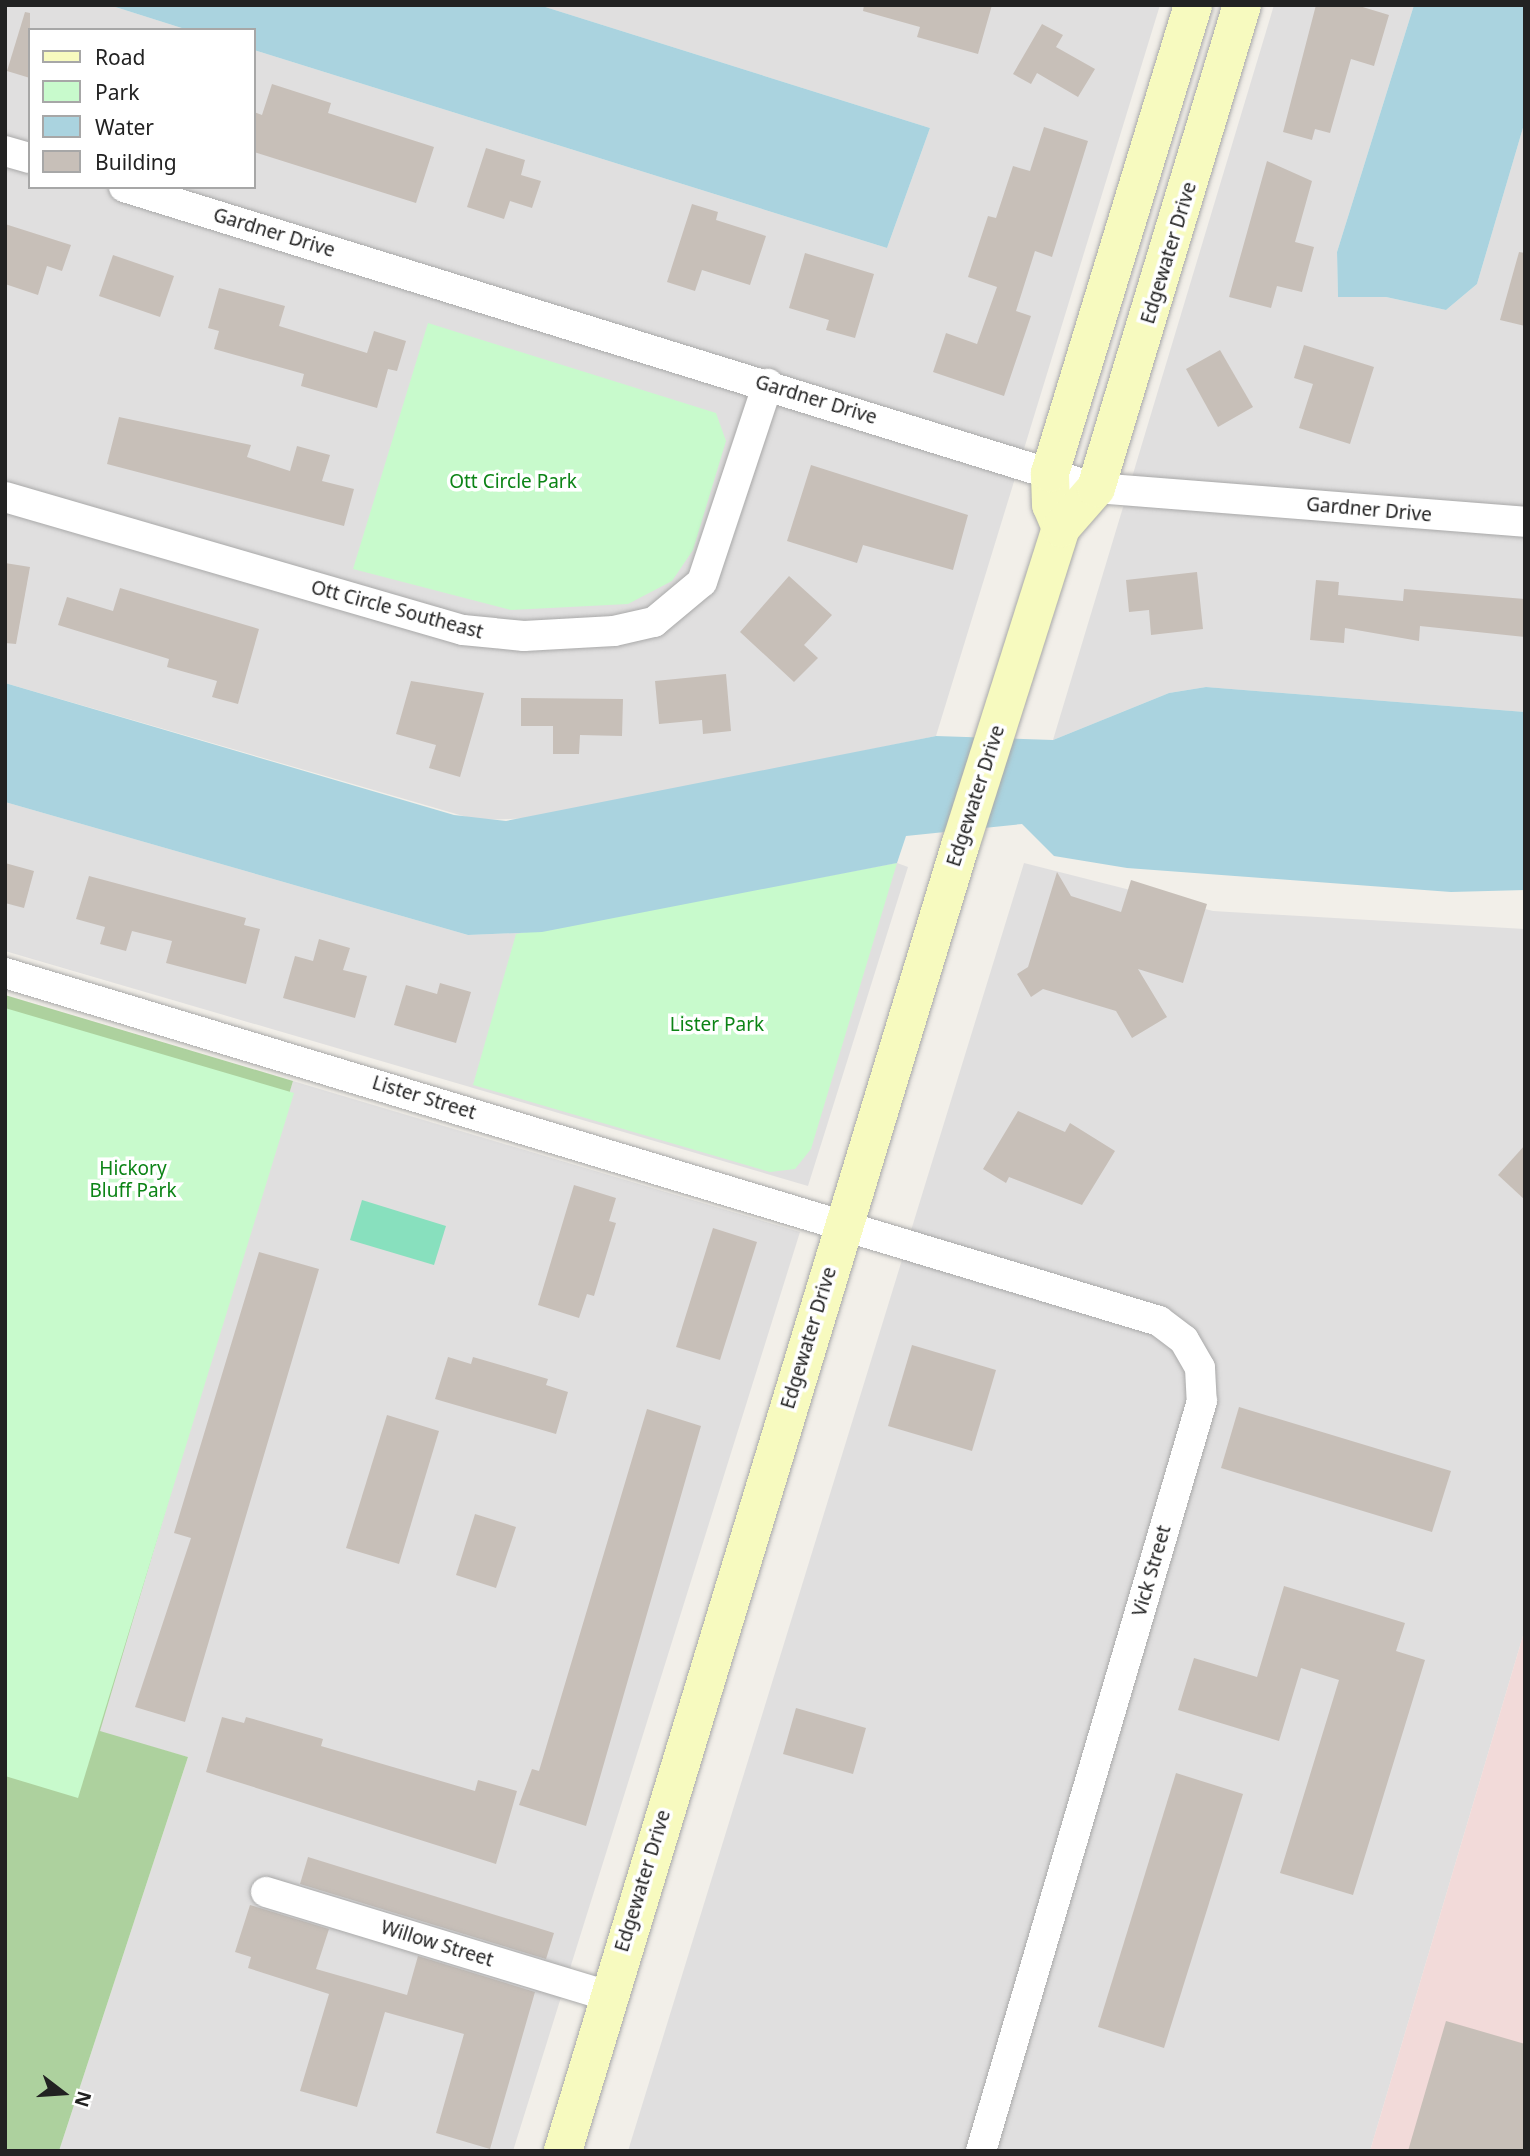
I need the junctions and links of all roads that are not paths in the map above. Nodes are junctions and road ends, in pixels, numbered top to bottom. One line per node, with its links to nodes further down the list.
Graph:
1 (1194, 5): 8 (street)
2 (1200, 5): 3 (street)
3 (1240, 11): 9 (street, Edgewater Drive)
4 (5, 151): 5 (street)
5 (28, 157)
6 (131, 189): 7 (street, Gardner Drive)
7 (768, 384): 8 (street, Gardner Drive); 10 (street, Ott Circle Southeast)
8 (1050, 473): 9 (street, Gardner Drive); 12 (street)
9 (1096, 488): 11 (street, Gardner Drive); 12 (street, Edgewater Drive)
10 (5, 497)
11 (1525, 522)
12 (1060, 528): 14 (street, Edgewater Drive)
13 (5, 972): 14 (street, Lister Street)
14 (843, 1224): 16 (street, Edgewater Drive); 18 (street, Vick Street)
15 (266, 1892): 16 (street, Willow Street)
16 (608, 1996): 17 (street, Edgewater Drive)
17 (563, 2151)
18 (981, 2151)

